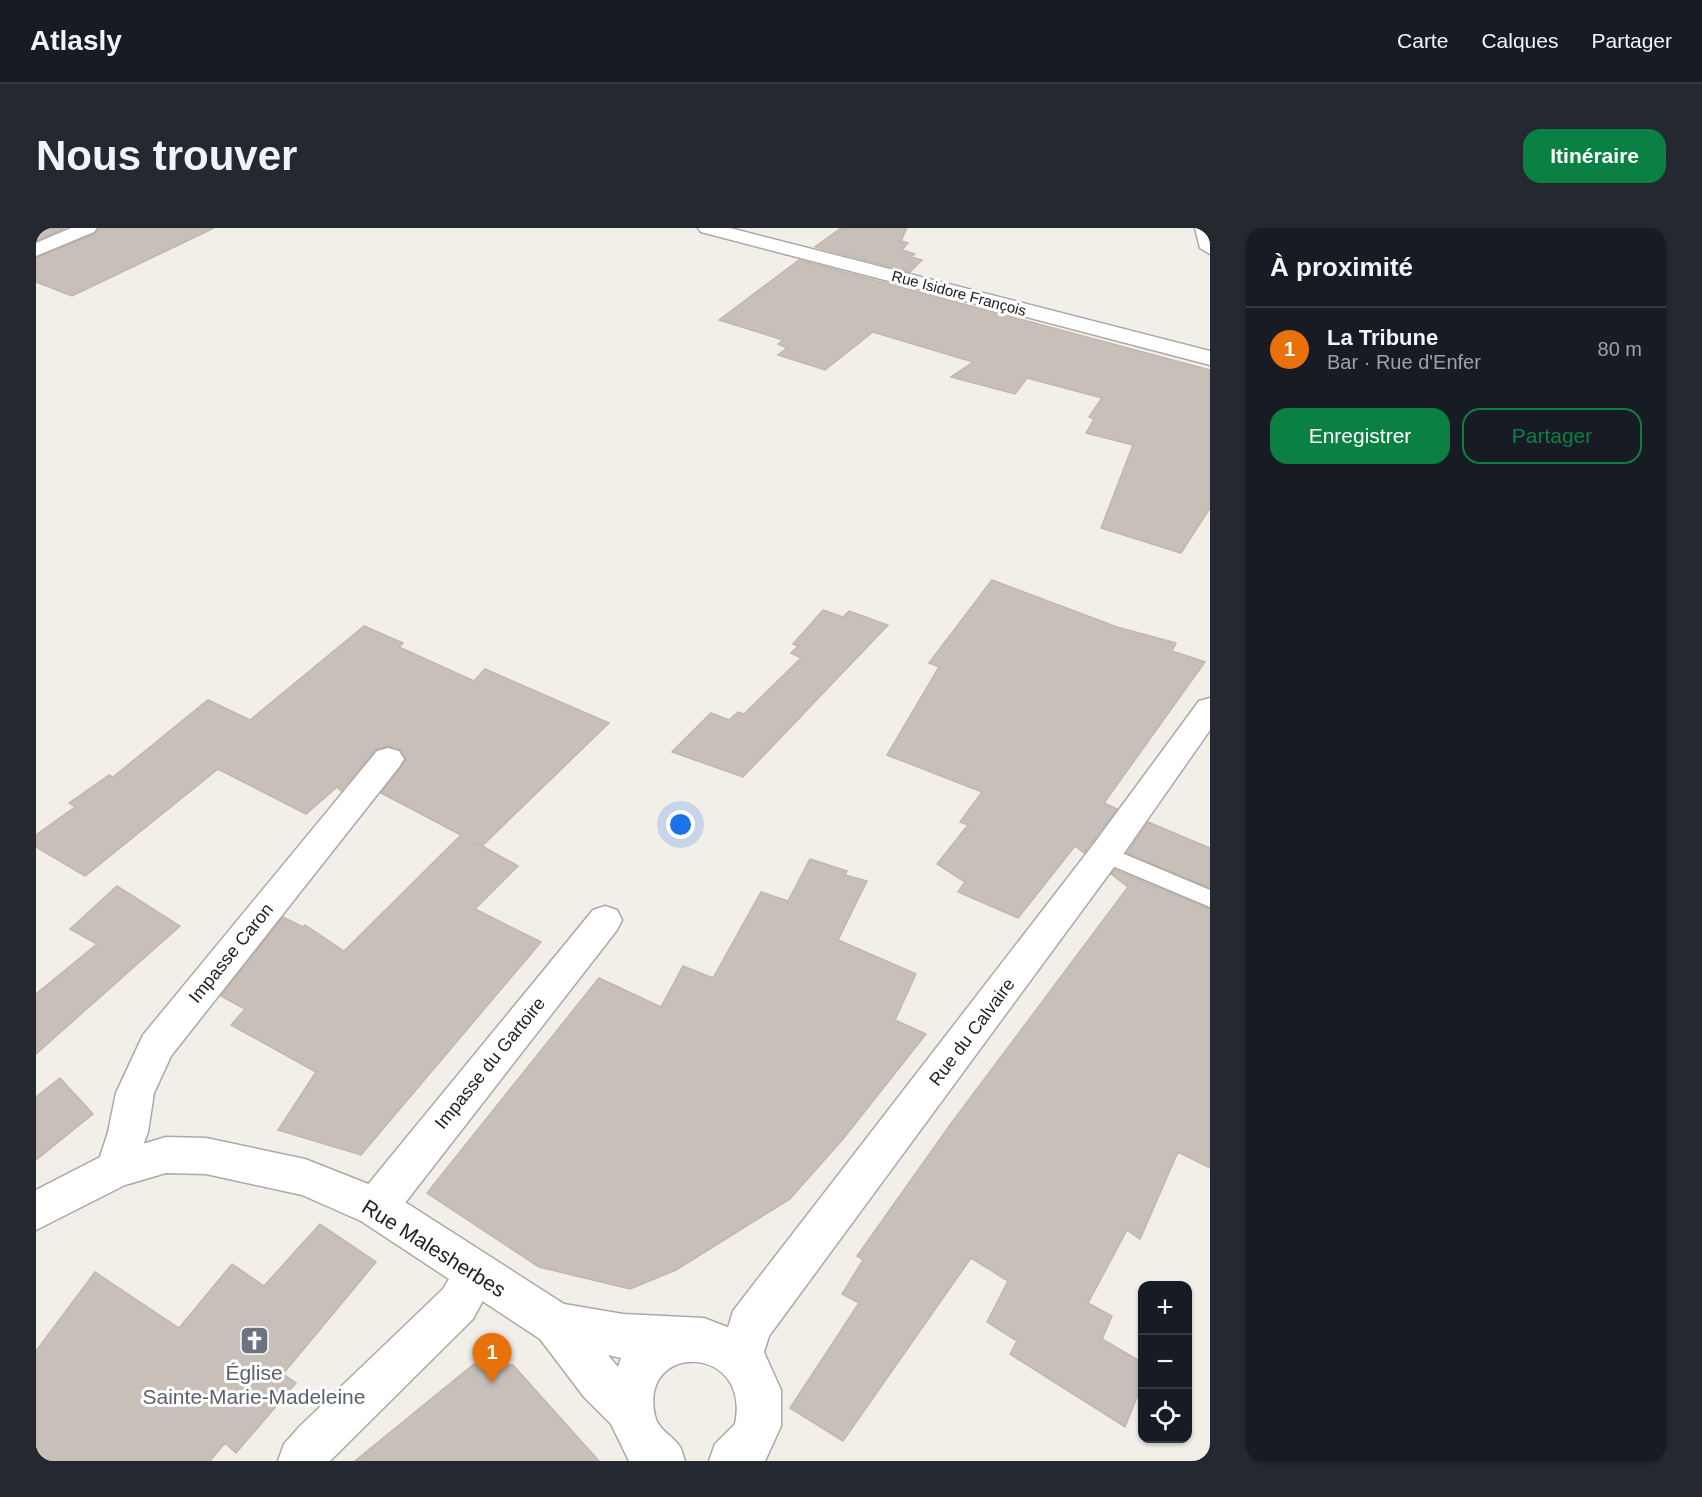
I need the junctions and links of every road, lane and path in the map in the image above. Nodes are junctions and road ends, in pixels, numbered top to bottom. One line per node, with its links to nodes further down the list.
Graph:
1 (87, 228): 5 (street)
2 (708, 228): 6 (street, Rue Isidore François)
3 (1204, 228): 4 (street)
4 (1210, 248)
5 (36, 250)
6 (1210, 358)
7 (1210, 708): 9 (street, Rue du Calvaire)
8 (388, 759): 12 (street, Impasse Caron)
9 (1105, 854): 10 (lane); 18 (street, Rue du Calvaire)
10 (1210, 899)
11 (605, 920): 13 (street, Impasse du Gartoire)
12 (116, 1169): 13 (street, Rue Malesherbes); 14 (street, Rue Malesherbes)
13 (376, 1207): 15 (street, Rue Malesherbes)
14 (36, 1211)
15 (476, 1274): 16 (street, Rue Malesherbes); 20 (street)
16 (556, 1324): 17 (street, Rue Malesherbes); 19 (street, Rue Malesherbes)
17 (677, 1340): 18 (street, Rue Malesherbes); 19 (street)
18 (741, 1358): 22 (street)
19 (630, 1410): 21 (street)
20 (302, 1461)
21 (662, 1461)
22 (732, 1461)

